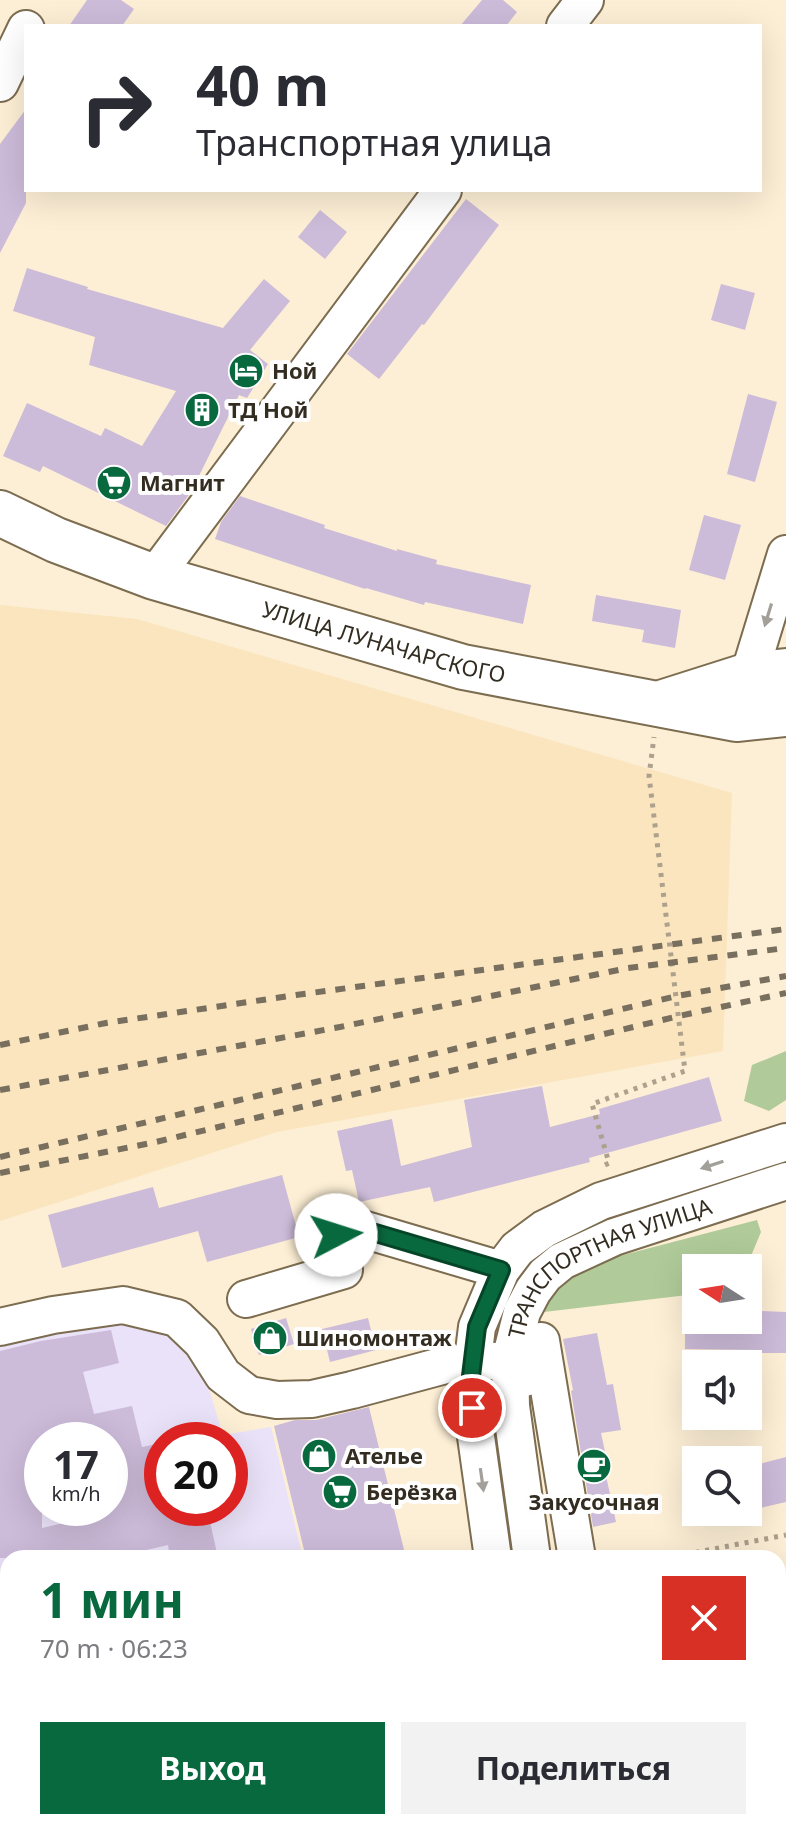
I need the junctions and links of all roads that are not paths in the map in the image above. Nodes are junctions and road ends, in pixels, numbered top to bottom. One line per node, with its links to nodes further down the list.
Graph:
1 (40, 0): 3 (street)
2 (585, 0): 4 (street)
3 (29, 24)
4 (567, 24)
5 (24, 34): 6 (street)
6 (0, 83)
7 (442, 192): 10 (street)
8 (0, 513): 10 (main road, УЛИЦА ЛУНАЧАРСКОГО)
9 (786, 554): 11 (street, one-way to 11)
10 (154, 577): 12 (main road, УЛИЦА ЛУНАЧАРСКОГО)
11 (768, 673): 12 (main road); 14 (main road)
12 (658, 704): 14 (main road, УЛИЦА ЛУНАЧАРСКОГО)
13 (786, 714): 14 (main road, УЛИЦА ЛУНАЧАРСКОГО)
14 (736, 719)
15 (786, 1142): 17 (street, ТРАНСПОРТНАЯ УЛИЦА, one-way to 17)
16 (781, 1194): 20 (street, ТРАНСПОРТНАЯ УЛИЦА)
17 (501, 1270): 18 (street); 21 (street, ТРАНСПОРТНАЯ УЛИЦА)
18 (246, 1299)
19 (0, 1327): 21 (street)
20 (510, 1360): 21 (street); 23 (street, ТРАНСПОРТНАЯ УЛИЦА)
21 (472, 1361): 22 (street, ТРАНСПОРТНАЯ УЛИЦА, one-way to 22)
22 (492, 1550)
23 (531, 1550)
24 (545, 1550): 25 (street)
25 (576, 1550)

